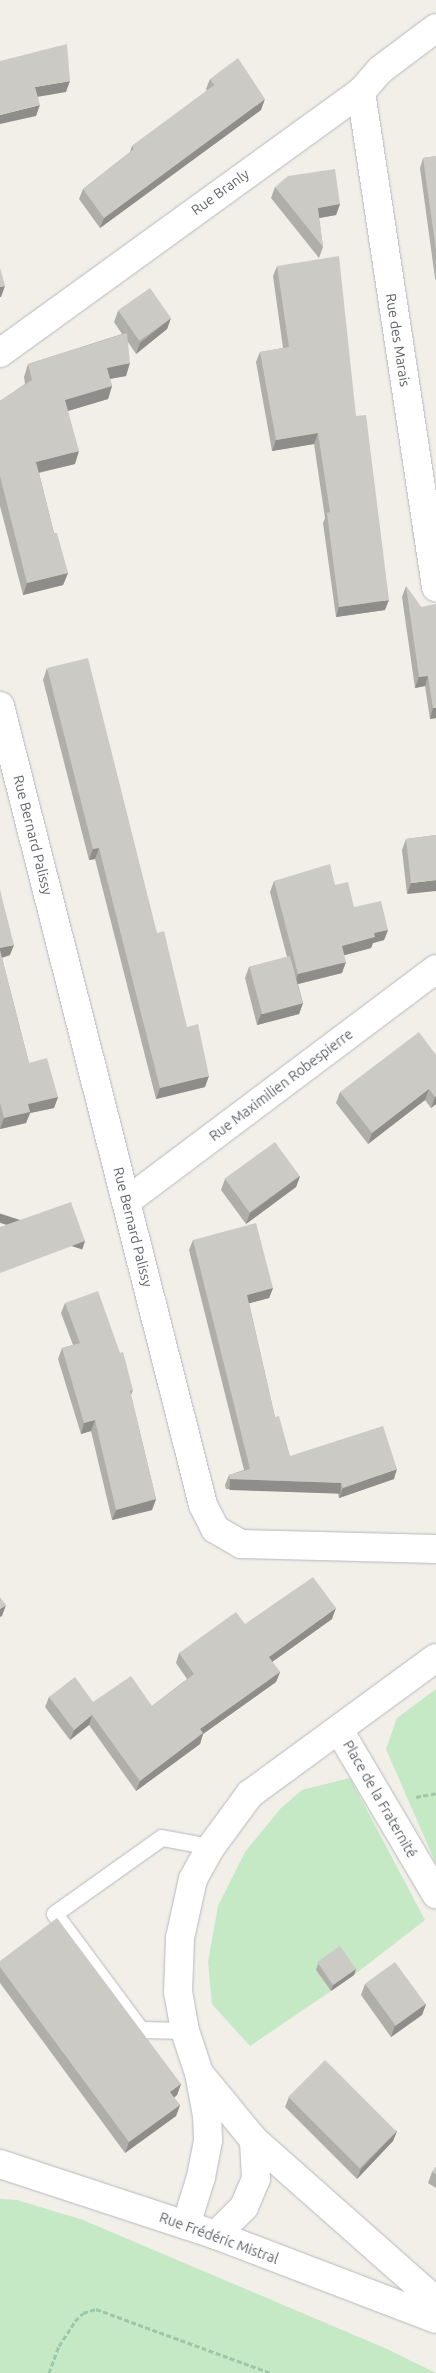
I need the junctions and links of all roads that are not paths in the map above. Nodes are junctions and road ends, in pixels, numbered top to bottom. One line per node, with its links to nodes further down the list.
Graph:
1 (436, 28): 2 (street, Rue Branly)
2 (361, 92): 3 (street, Rue Branly); 4 (street, Rue des Marais)
3 (0, 353)
4 (436, 587)
5 (0, 706): 7 (street, Rue Bernard Palissy)
6 (436, 969): 7 (street, Rue Maximilien Robespierre)
7 (127, 1201): 8 (street, Rue Bernard Palissy)
8 (436, 1549)
9 (436, 1658): 10 (street, Place de la Fraternité)
10 (339, 1730): 11 (street); 12 (street, Place de la Fraternité)
11 (211, 1846): 13 (street); 13 (lane)
12 (436, 1894)
13 (185, 2031): 14 (street)
14 (199, 2073): 15 (street); 17 (street)
15 (254, 2140): 18 (street); 19 (street)
16 (0, 2164): 17 (street, Rue Frédéric Mistral)
17 (186, 2225): 18 (street, Rue Frédéric Mistral)
18 (216, 2235): 20 (street, Rue Frédéric Mistral)
19 (436, 2301)
20 (436, 2320)

